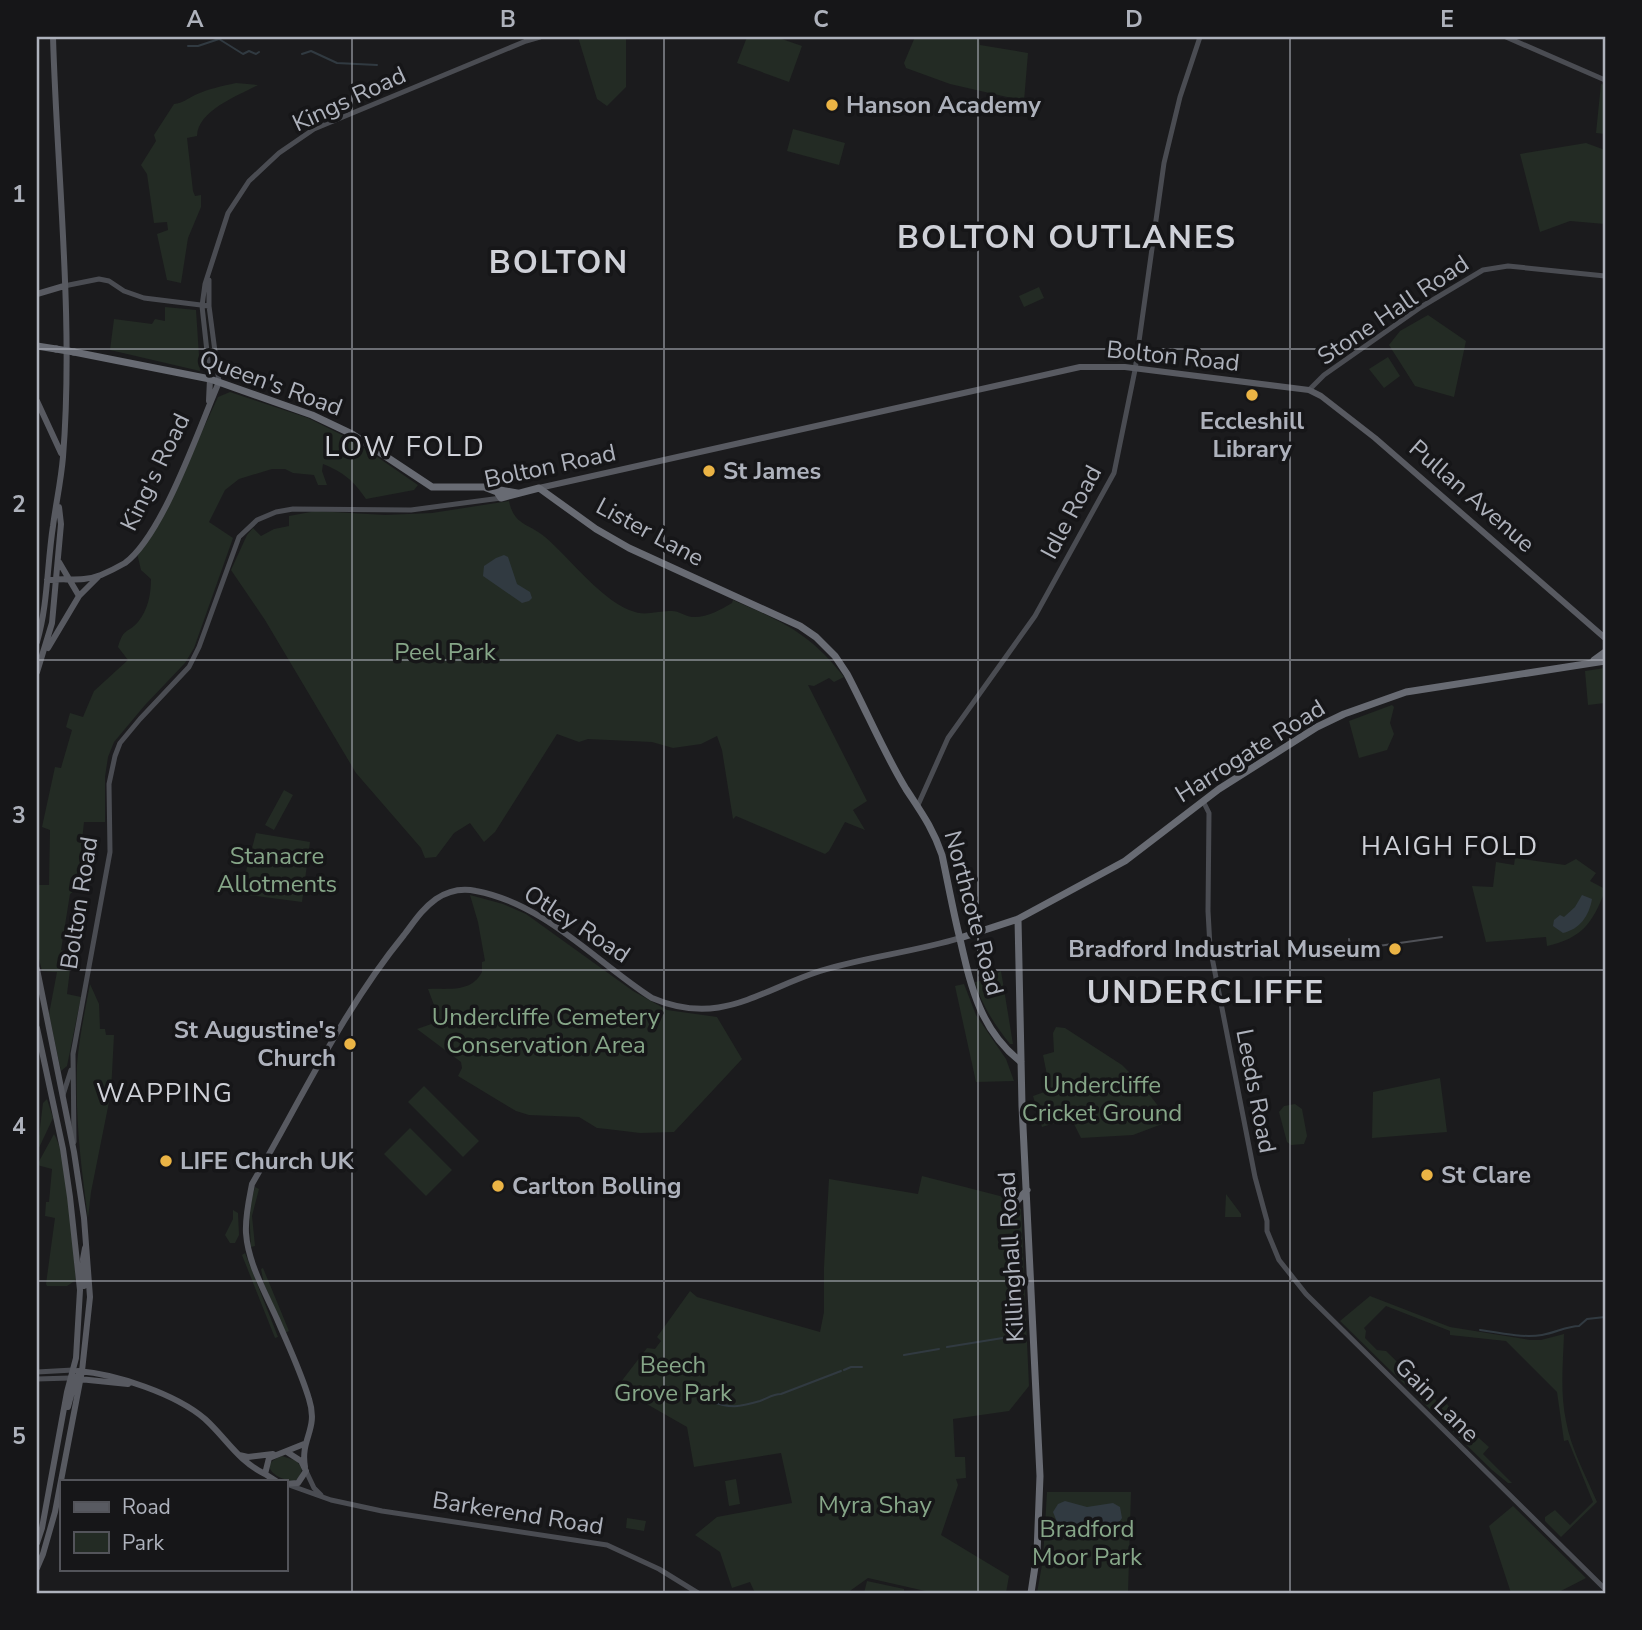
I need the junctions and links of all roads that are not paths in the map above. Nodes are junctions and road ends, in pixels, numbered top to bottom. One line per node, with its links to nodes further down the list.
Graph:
1 (53, 37): 8 (main road)
2 (540, 37): 5 (street, Kings Road)
3 (1200, 37): 12 (street, Idle Road)
4 (1506, 37): 6 (street)
5 (529, 39): 10 (street, Kings Road)
6 (1605, 80)
7 (1605, 276): 15 (street, Stone Hall Road)
8 (64, 286): 9 (main road); 10 (street); 18 (main road)
9 (37, 294)
10 (206, 306): 13 (street, Kings Road); 14 (street, Kings Road)
11 (37, 346): 13 (highway, Queen's Road, bridge)
12 (1135, 370): 15 (main road, Bolton Road); 19 (main road, Bolton Road); 43 (street, Idle Road)
13 (210, 379): 14 (highway, Queen's Road); 17 (main road, King's Road)
14 (219, 382): 17 (main road, King's Road); 20 (highway, Queen's Road)
15 (1309, 390): 35 (main road, Pullan Avenue)
16 (37, 401): 18 (main road)
17 (208, 406): 27 (main road, King's Road)
18 (63, 457): 25 (main road)
19 (557, 484): 21 (main road, Bolton Road); 23 (main road)
20 (484, 486): 22 (highway, Queen's Road); 24 (highway)
21 (539, 488): 22 (highway, Bolton Road); 23 (highway, Lister Lane)
22 (521, 493): 23 (highway, Lister Lane); 24 (highway, Bolton Road)
23 (551, 497): 43 (highway, Lister Lane)
24 (501, 498): 49 (street, Bolton Road)
25 (58, 499): 26 (main road); 30 (main road)
26 (58, 560): 28 (main road); 29 (main road)
27 (99, 576): 29 (main road, King's Road); 31 (main road, King's Road)
28 (57, 579): 29 (main road, King's Road); 30 (main road, King's Road); 34 (main road)
29 (70, 579): 31 (main road)
30 (47, 580): 33 (main road)
31 (79, 596): 32 (main road, King's Road)
32 (68, 612): 34 (main road); 38 (main road, King's Road)
33 (44, 613): 34 (main road); 36 (main road)
34 (53, 616): 38 (main road)
35 (1605, 638)
36 (37, 642)
37 (1605, 652): 40 (highway)
38 (42, 659): 41 (main road)
39 (1605, 661): 40 (highway, Harrogate Road)
40 (1587, 663): 42 (highway, Harrogate Road)
41 (37, 671)
42 (1203, 801): 44 (highway, Harrogate Road); 55 (street, Leeds Road)
43 (918, 805): 45 (highway, Northcote Road)
44 (1018, 919): 45 (highway, Harrogate Road); 48 (highway, Killinghall Road)
45 (960, 938): 48 (highway, Northcote Road); 63 (main road, Otley Road)
46 (37, 969): 50 (main road)
47 (37, 1028): 51 (main road)
48 (1021, 1062): 53 (highway, Killinghall Road)
49 (72, 1064): 50 (street, Bolton Road); 52 (street, Bolton Road)
50 (62, 1100): 51 (main road); 52 (main road)
51 (57, 1119): 57 (main road)
52 (74, 1152): 56 (main road)
53 (1027, 1190): 54 (highway); 76 (highway, Killinghall Road)
54 (1016, 1202)
55 (1267, 1221): 74 (street, Gain Lane)
56 (86, 1243): 57 (main road); 58 (main road)
57 (80, 1290): 60 (main road)
58 (82, 1371): 60 (main road); 62 (main road)
59 (37, 1372): 60 (street)
60 (75, 1377): 61 (street); 62 (main road); 72 (main road); 73 (main road)
61 (37, 1379)
62 (135, 1384): 65 (main road)
63 (304, 1444): 64 (main road); 67 (main road, Otley Road)
64 (285, 1452): 66 (main road); 67 (main road)
65 (237, 1454): 66 (main road); 68 (main road)
66 (275, 1454): 68 (main road)
67 (305, 1469): 70 (main road); 71 (street)
68 (265, 1474): 69 (main road)
69 (274, 1480)
70 (287, 1484): 71 (street, Barkerend Road)
71 (323, 1497): 75 (street, Barkerend Road)
72 (37, 1543)
73 (37, 1568)
74 (1605, 1589)
75 (698, 1593)
76 (1031, 1593)

